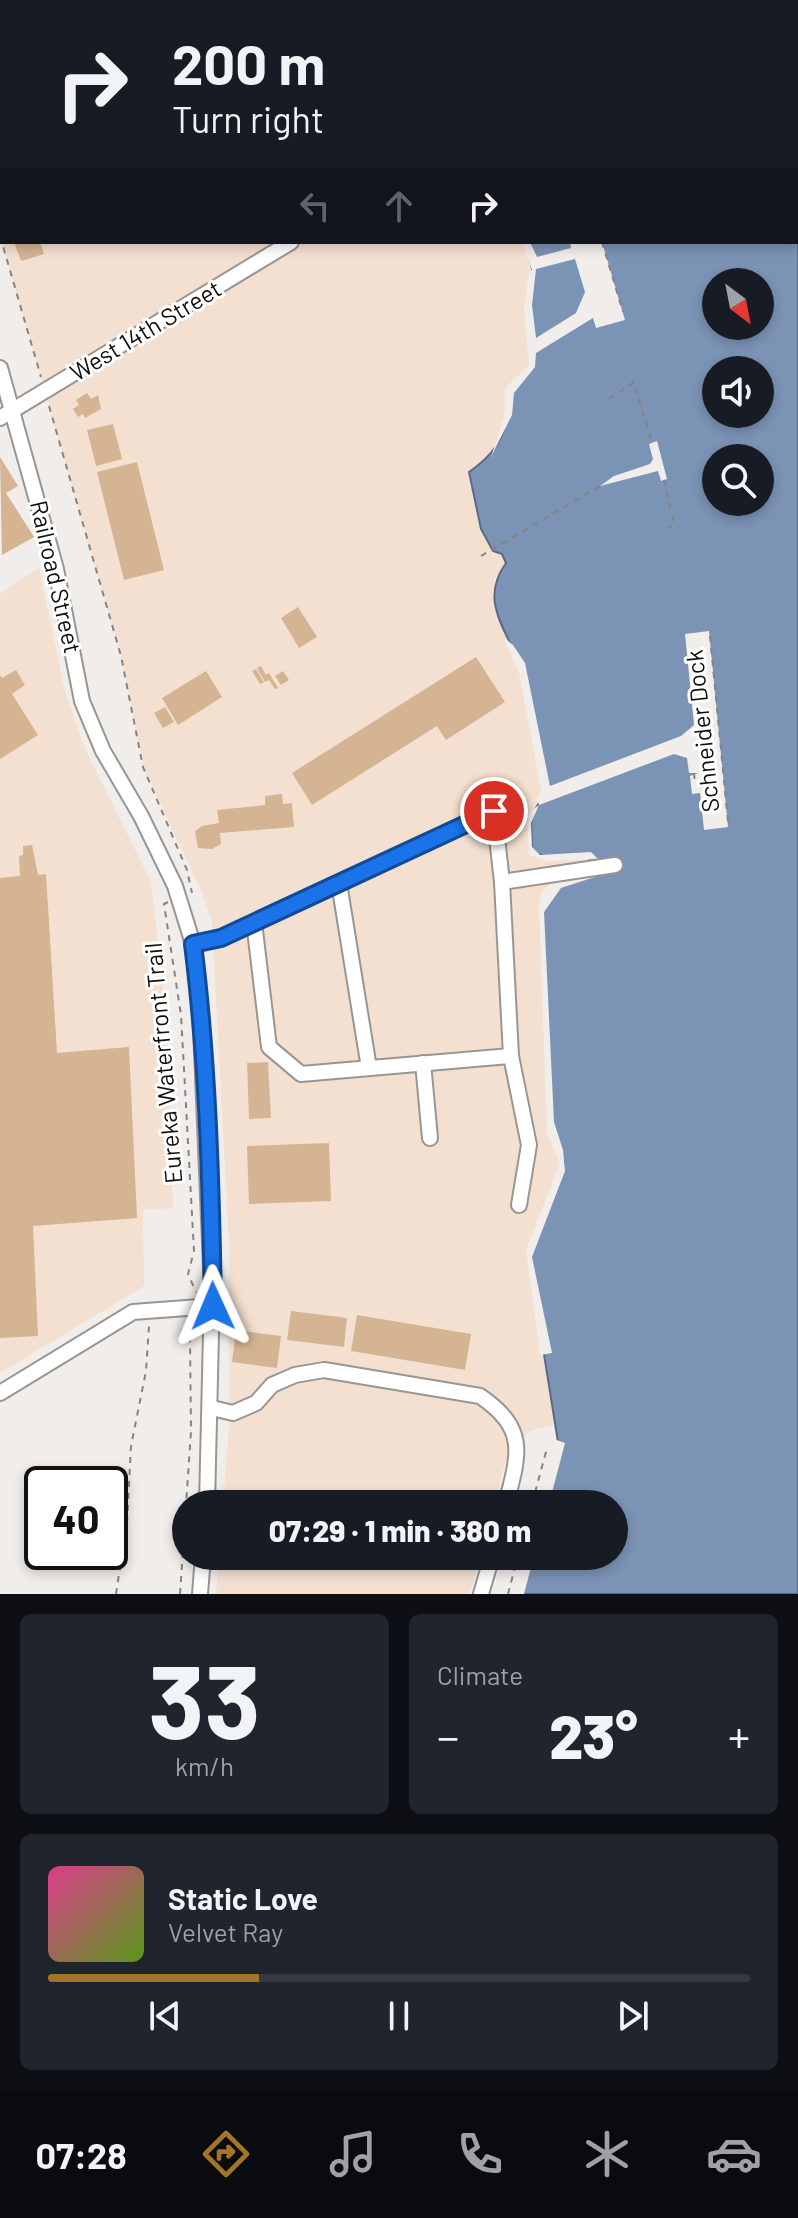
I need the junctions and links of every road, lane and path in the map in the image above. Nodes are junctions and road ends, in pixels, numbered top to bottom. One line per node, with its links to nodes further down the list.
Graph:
1 (2, 244): 6 (path, Eureka Waterfront Trail)
2 (288, 244): 6 (street, West 14th Street)
3 (603, 244): 4 (path)
4 (623, 312)
5 (0, 368): 8 (street, Railroad Street)
6 (41, 395): 8 (street, West 14th Street); 21 (path, Eureka Waterfront Trail)
7 (609, 399): 9 (path)
8 (6, 414): 21 (street, Railroad Street)
9 (652, 443)
10 (664, 480): 12 (path)
11 (600, 486): 13 (path)
12 (664, 530)
13 (481, 556)
14 (710, 636): 17 (path, Schneider Dock)
15 (694, 773): 16 (path)
16 (695, 783)
17 (728, 822)
18 (615, 865): 19 (street)
19 (502, 882): 20 (street); 24 (street)
20 (339, 883): 22 (street); 26 (street)
21 (179, 897): 23 (street, Railroad Street); 30 (path, Eureka Waterfront Trail)
22 (254, 922): 23 (street); 26 (street)
23 (193, 944): 29 (street, Railroad Street)
24 (511, 1056): 25 (street); 28 (street)
25 (423, 1063): 26 (street); 27 (street)
26 (369, 1068)
27 (430, 1138)
28 (519, 1205)
29 (213, 1306): 30 (street); 33 (street, Railroad Street)
30 (195, 1307): 31 (street); 42 (path, Eureka Waterfront Trail)
31 (145, 1310): 32 (street); 41 (path)
32 (0, 1393)
33 (212, 1408): 35 (street, Railroad Street); 36 (street)
34 (547, 1448): 37 (path)
35 (208, 1490)
36 (510, 1490)
37 (536, 1490)
38 (202, 1570): 43 (street)
39 (488, 1570): 44 (street)
40 (514, 1570): 45 (path)
41 (116, 1594)
42 (180, 1594)
43 (200, 1594)
44 (481, 1594)
45 (508, 1594)

